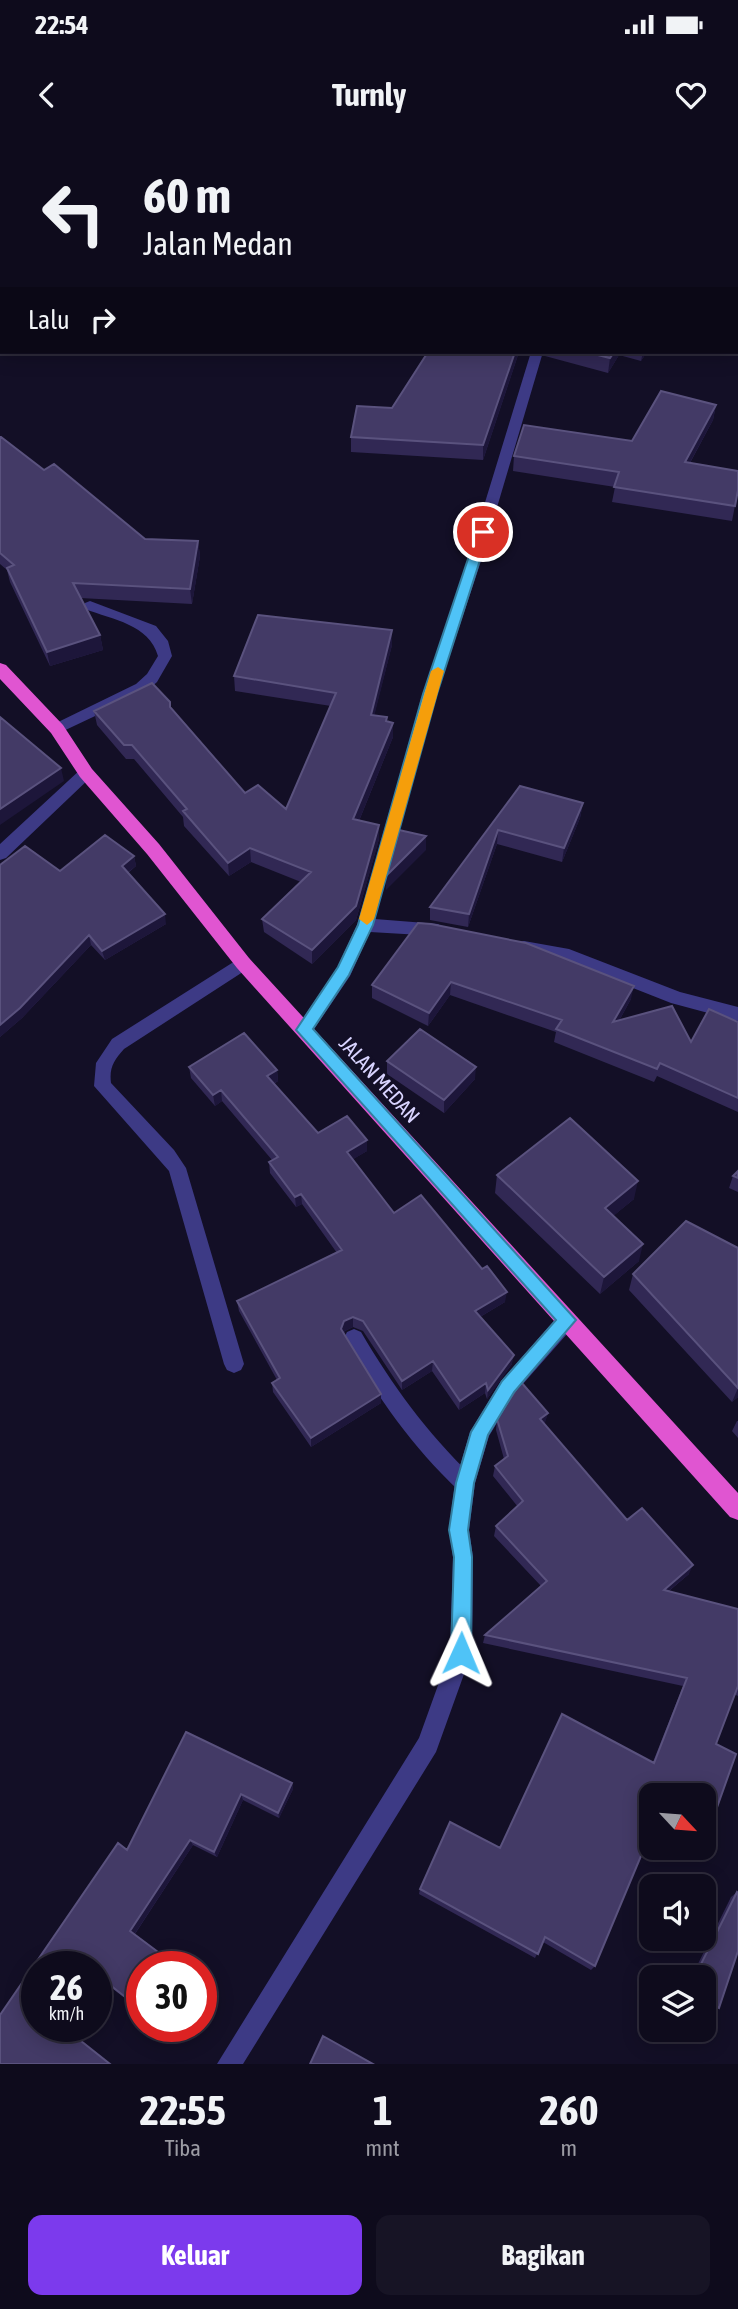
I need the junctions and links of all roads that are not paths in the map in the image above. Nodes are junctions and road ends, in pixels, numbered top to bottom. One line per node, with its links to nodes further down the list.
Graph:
1 (536, 354): 7 (street)
2 (90, 606): 4 (street)
3 (0, 669): 4 (highway, JALAN MEDAN)
4 (57, 729): 5 (highway, JALAN MEDAN)
5 (86, 772): 6 (street); 10 (highway, JALAN MEDAN)
6 (0, 855)
7 (365, 925): 8 (street); 12 (street)
8 (456, 934)
9 (506, 943): 11 (street)
10 (243, 963): 12 (highway, JALAN MEDAN); 15 (street)
11 (738, 1014)
12 (304, 1030): 13 (highway, JALAN MEDAN)
13 (567, 1320): 16 (street); 17 (highway, JALAN MEDAN)
14 (354, 1338): 16 (street)
15 (234, 1364)
16 (465, 1483): 18 (street)
17 (738, 1509)
18 (229, 2064)

